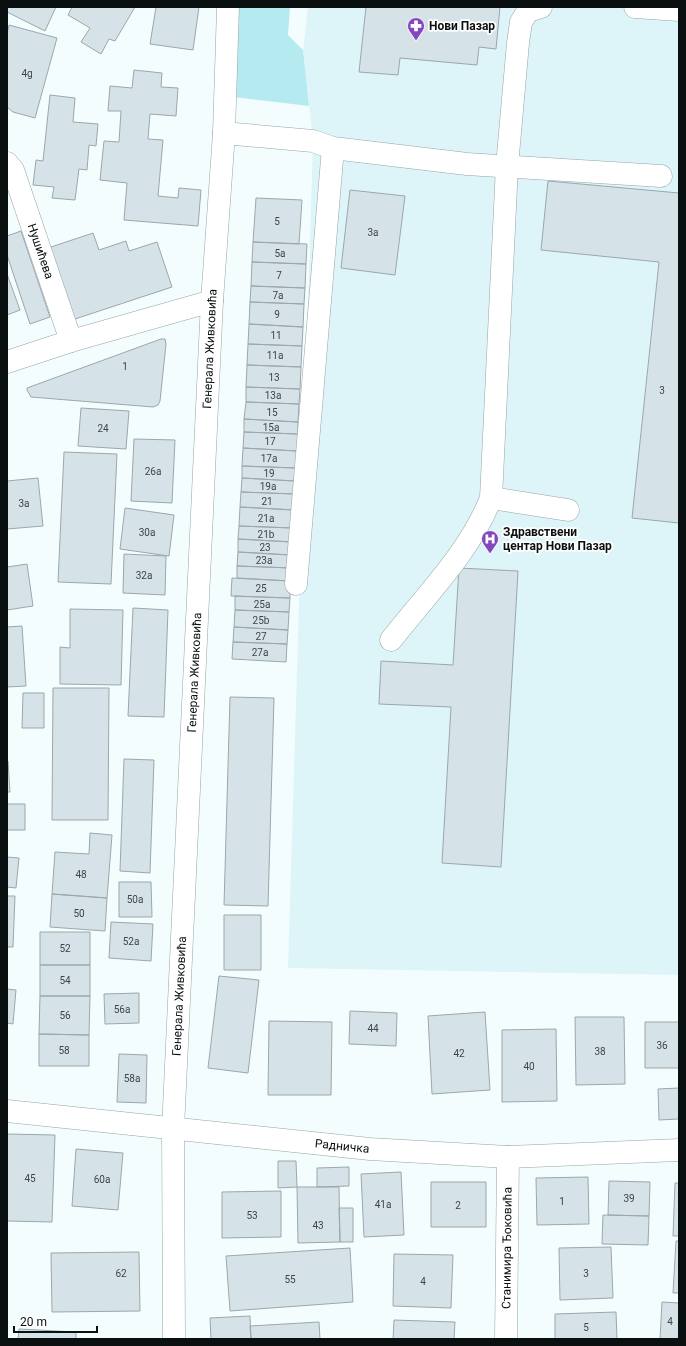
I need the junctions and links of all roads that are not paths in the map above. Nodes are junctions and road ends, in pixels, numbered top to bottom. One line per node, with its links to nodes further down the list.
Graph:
1 (228, 7): 5 (street, Генерала Живковића)
2 (541, 7): 8 (street)
3 (635, 7): 4 (street)
4 (668, 9)
5 (224, 132): 6 (street); 10 (street, Генерала Живковића)
6 (333, 148): 8 (street); 15 (street)
7 (7, 163): 11 (street, Нушићева)
8 (506, 166): 9 (street); 13 (street)
9 (661, 176)
10 (212, 301): 11 (street); 18 (street, Генерала Живковића)
11 (71, 341): 12 (street)
12 (7, 362)
13 (491, 498): 14 (street); 16 (street)
14 (568, 510)
15 (296, 584)
16 (391, 640)
17 (7, 1111): 18 (street, Радничка)
18 (173, 1129): 20 (street, Радничка); 21 (street, Генерала Живковића)
19 (679, 1150): 20 (street, Радничка)
20 (508, 1157): 22 (street, Станимира Ђоковића)
21 (174, 1339)
22 (506, 1339)

